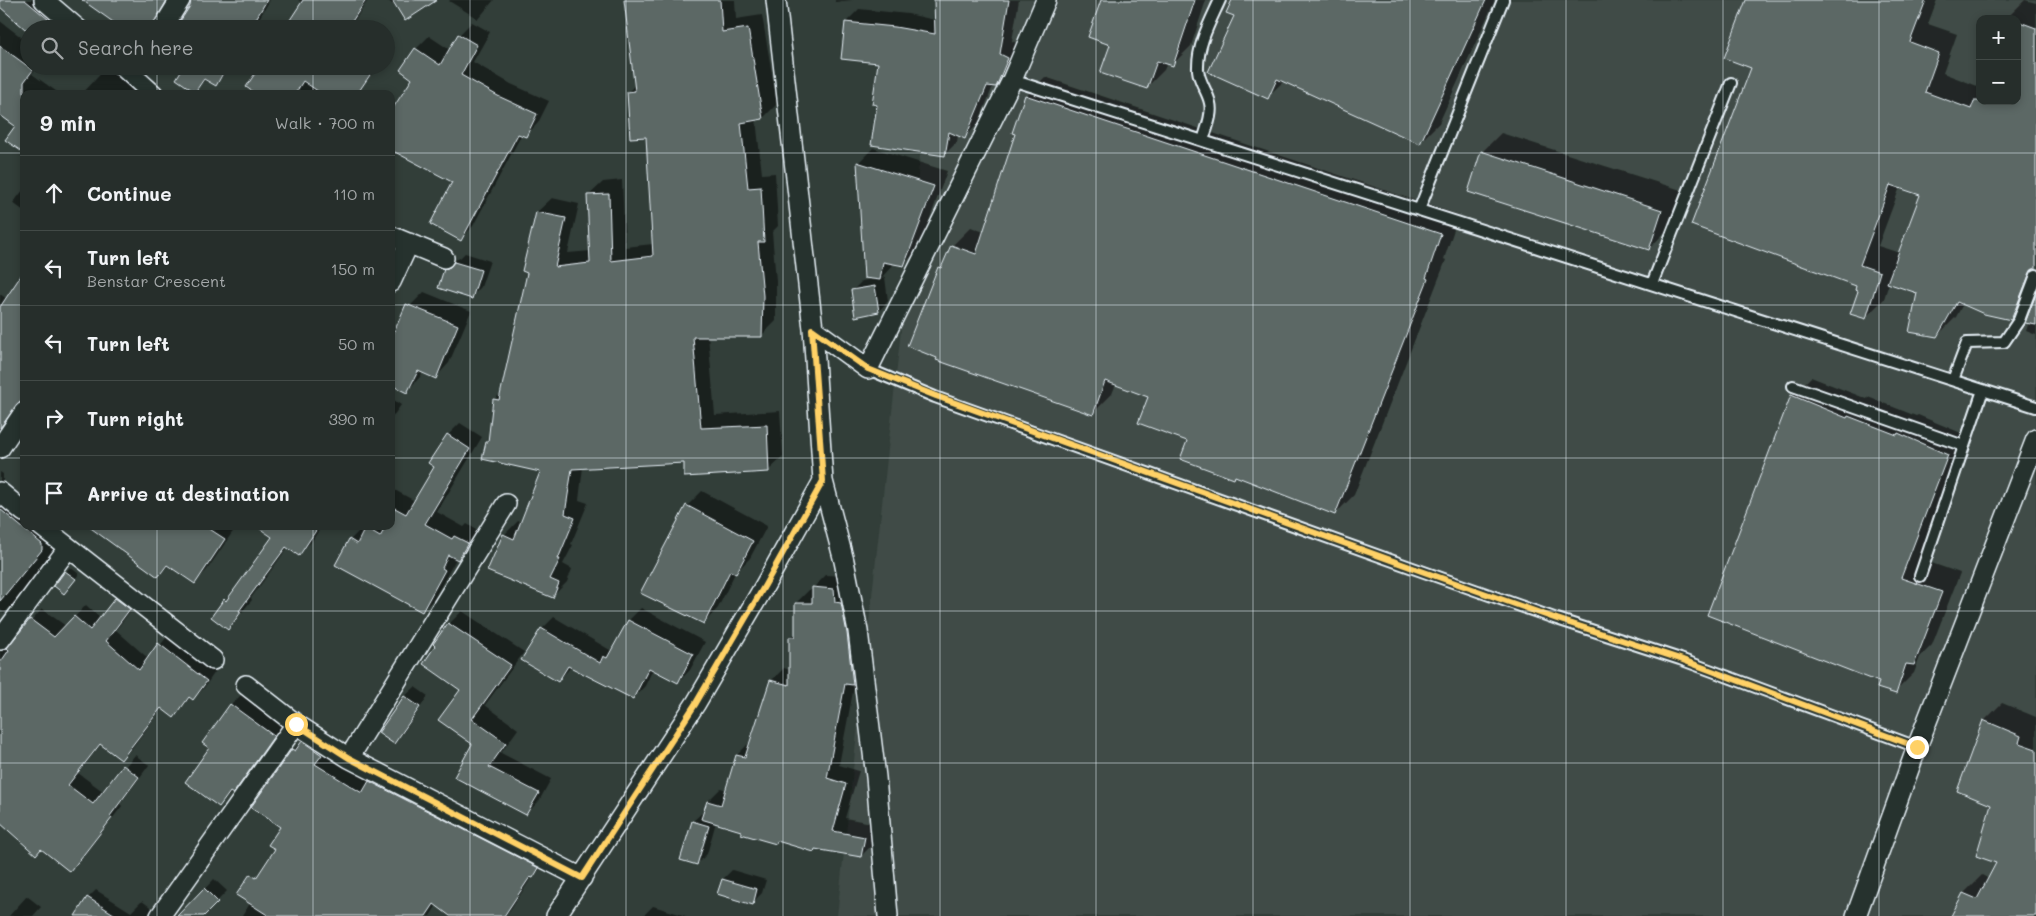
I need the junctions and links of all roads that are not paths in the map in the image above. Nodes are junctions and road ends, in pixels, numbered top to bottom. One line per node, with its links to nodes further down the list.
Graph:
1 (44, 0): 7 (street)
2 (180, 0): 8 (street)
3 (776, 0): 21 (street)
4 (1046, 0): 10 (street)
5 (1220, 0): 13 (lane)
6 (1503, 0): 14 (lane)
7 (67, 20)
8 (168, 20)
9 (137, 75): 12 (street)
10 (1012, 80): 13 (lane); 22 (street)
11 (1731, 83): 20 (lane)
12 (150, 90)
13 (1203, 141): 14 (lane)
14 (1420, 210): 20 (lane)
15 (395, 238): 16 (street)
16 (409, 243): 17 (street); 18 (street)
17 (444, 258)
18 (395, 273)
19 (2036, 275): 23 (lane)
20 (1652, 284): 23 (lane)
21 (812, 329): 22 (street); 31 (street)
22 (868, 369): 42 (lane)
23 (1954, 380): 25 (lane)
24 (1793, 386): 29 (lane)
25 (1983, 390): 26 (lane); 29 (lane)
26 (2036, 407)
27 (20, 418): 30 (street)
28 (2036, 439): 42 (street)
29 (1964, 446): 37 (lane)
30 (0, 448)
31 (823, 481): 44 (street); 47 (street)
32 (0, 492): 34 (street)
33 (506, 504): 43 (street)
34 (20, 509)
35 (46, 530): 36 (street)
36 (68, 548): 38 (street); 39 (street)
37 (1920, 576)
38 (0, 640)
39 (213, 660)
40 (246, 685): 41 (street)
41 (296, 724): 43 (street); 45 (street)
42 (1917, 747): 48 (street)
43 (349, 758): 44 (street)
44 (582, 878): 46 (street)
45 (160, 916)
46 (556, 916)
47 (888, 916)
48 (1856, 916)

